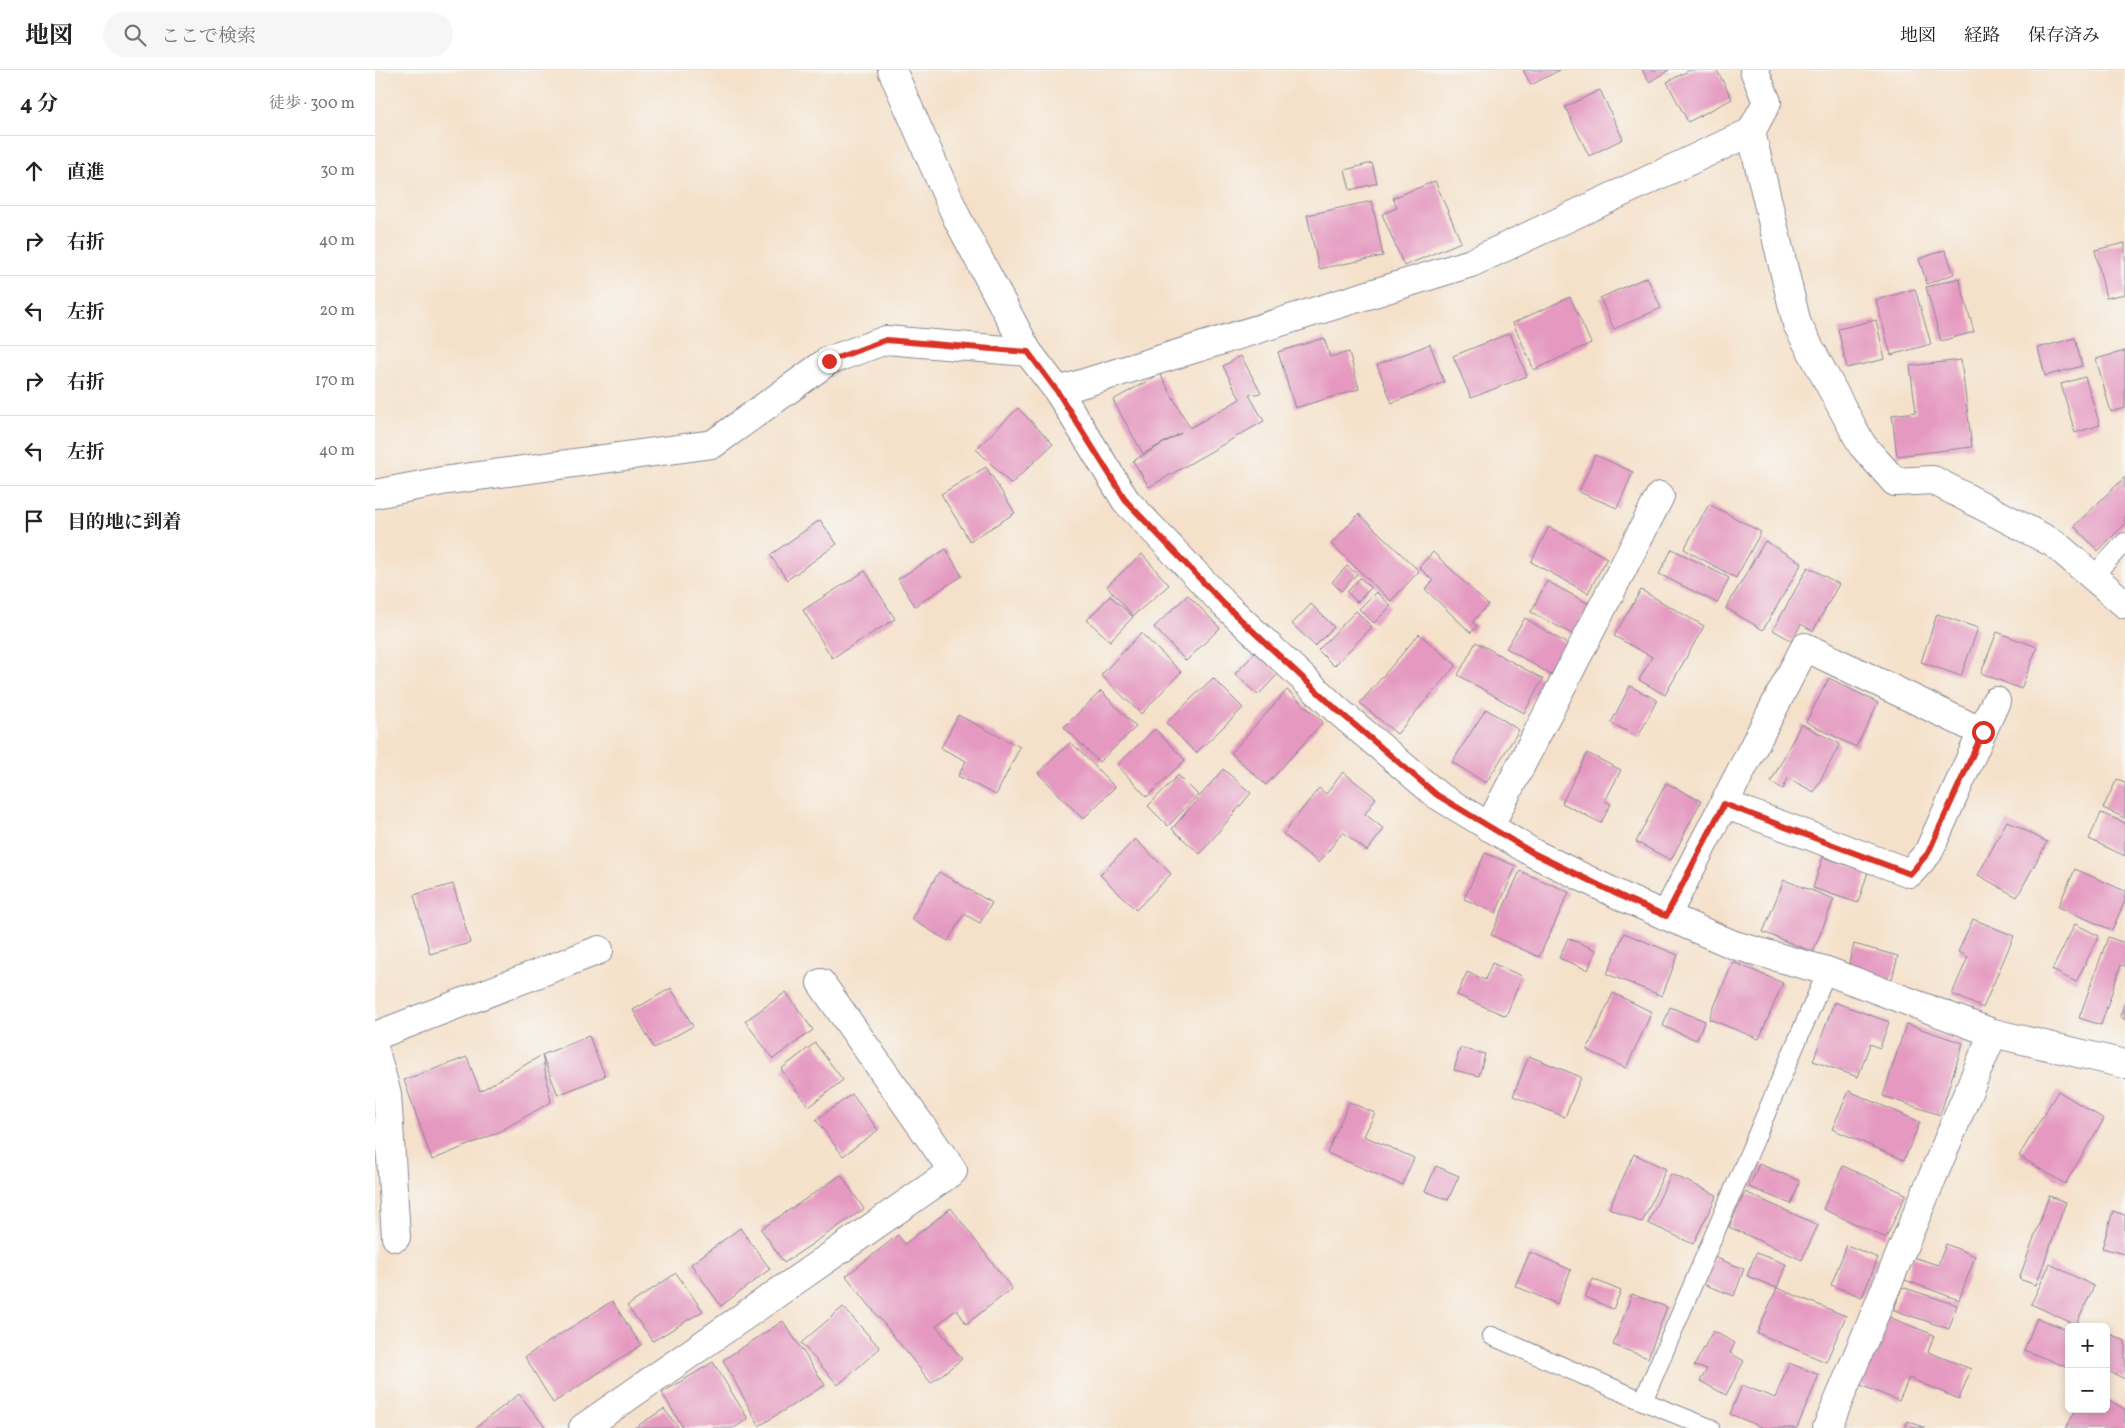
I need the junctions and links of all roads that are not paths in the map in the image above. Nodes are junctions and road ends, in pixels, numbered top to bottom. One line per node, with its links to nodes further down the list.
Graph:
1 (892, 70): 4 (street)
2 (1754, 70): 3 (street)
3 (1751, 132): 5 (street); 9 (street)
4 (1028, 352): 5 (street); 6 (street)
5 (1057, 391): 14 (street)
6 (375, 494)
7 (1660, 496): 14 (street)
8 (2125, 542): 9 (lane)
9 (2093, 576): 10 (street)
10 (2125, 604)
11 (1996, 701): 12 (street)
12 (1983, 732): 13 (street); 13 (street)
13 (1724, 804): 15 (street)
14 (1489, 827): 15 (street)
15 (1666, 916): 17 (street)
16 (599, 950): 20 (street)
17 (1827, 971): 19 (street); 25 (lane)
18 (821, 983): 26 (street)
19 (1993, 1033): 22 (street); 28 (street)
20 (375, 1036)
21 (375, 1051): 23 (street)
22 (2125, 1064)
23 (396, 1237)
24 (1492, 1336): 25 (lane)
25 (1643, 1401): 27 (lane)
26 (583, 1428)
27 (1710, 1428)
28 (1827, 1428)

